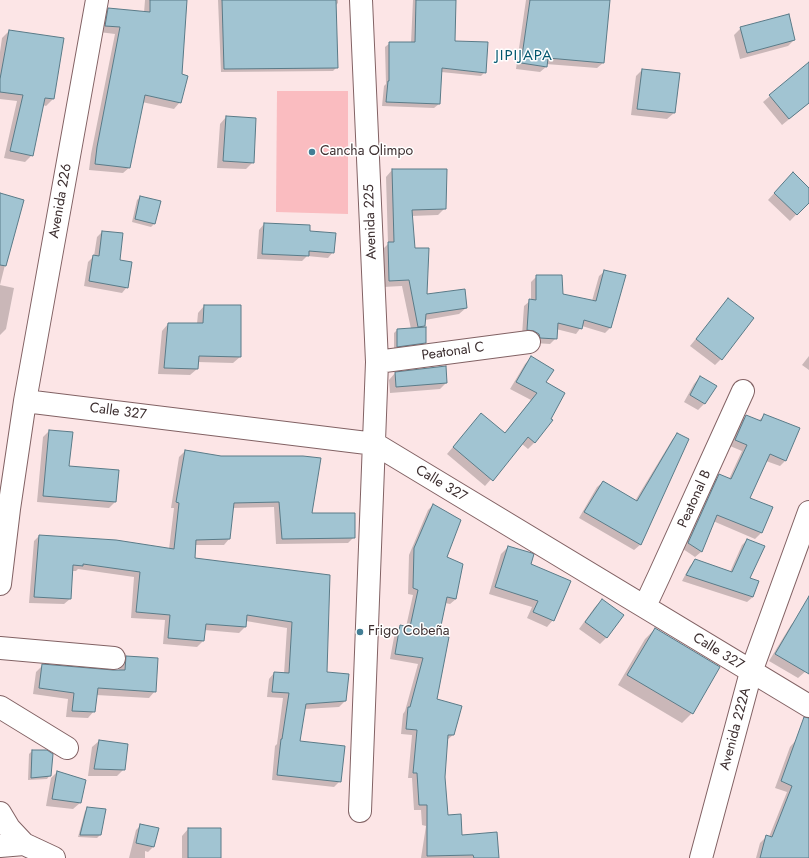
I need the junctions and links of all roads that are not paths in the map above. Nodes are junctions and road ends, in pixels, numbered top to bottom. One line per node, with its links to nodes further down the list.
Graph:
1 (97, 0): 6 (street, Avenida 226)
2 (361, 0): 4 (street, Avenida 225)
3 (529, 342): 4 (street, Peatonal C)
4 (377, 362): 7 (street, Avenida 225)
5 (743, 391): 10 (street, Peatonal B)
6 (25, 401): 7 (street, Calle 327); 9 (street, Avenida 226)
7 (375, 444): 10 (street, Calle 327); 17 (street, Avenida 225)
8 (809, 512): 13 (street, Avenida 222A)
9 (0, 584)
10 (645, 606): 13 (street, Calle 327)
11 (0, 648): 12 (street)
12 (114, 658)
13 (751, 672): 14 (street, Calle 327); 22 (street, Avenida 222A)
14 (809, 706)
15 (0, 707): 16 (street)
16 (67, 748)
17 (360, 811)
18 (0, 814): 19 (street)
19 (24, 844): 20 (street); 21 (street)
20 (0, 846)
21 (54, 858)
22 (701, 858)

